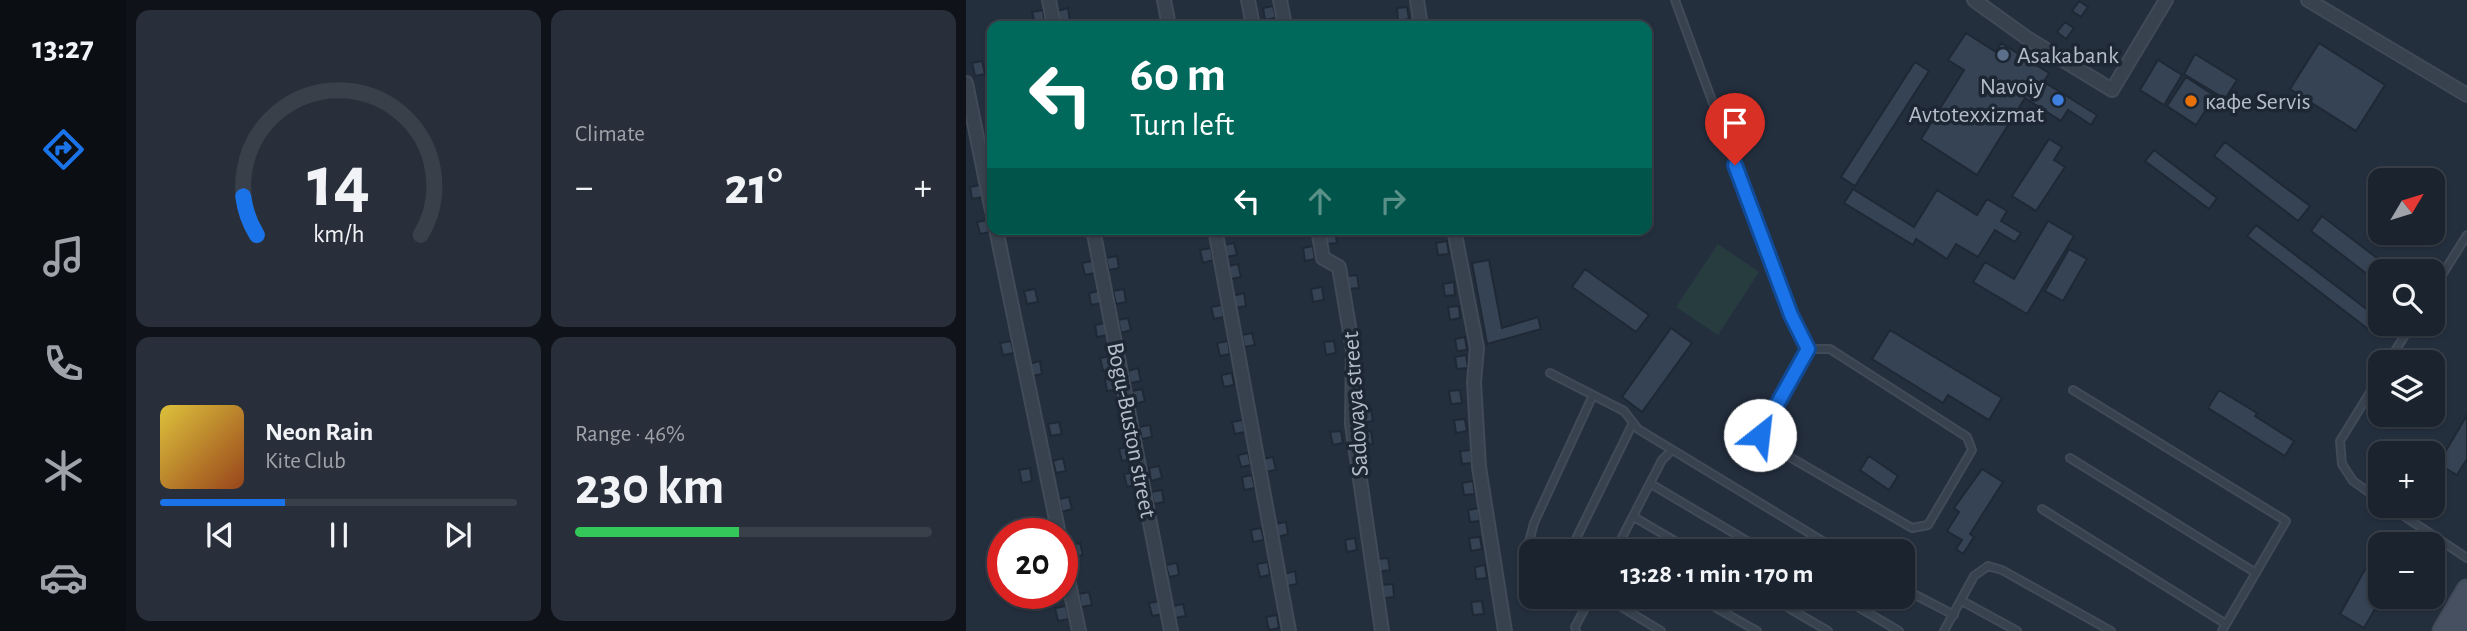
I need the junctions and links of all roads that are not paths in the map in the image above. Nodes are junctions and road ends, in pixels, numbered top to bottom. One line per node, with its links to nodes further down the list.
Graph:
1 (1049, 0): 10 (street)
2 (1164, 0): 11 (street)
3 (1248, 0): 12 (street)
4 (1280, 0): 13 (street)
5 (1417, 0): 14 (street)
6 (1675, 0): 25 (lane)
7 (1974, 0): 8 (street)
8 (2166, 0)
9 (2308, 0): 16 (street)
10 (1053, 21)
11 (1168, 21)
12 (1252, 21)
13 (1284, 21)
14 (1420, 21)
15 (966, 83): 17 (street)
16 (2467, 95)
17 (987, 186)
18 (997, 235): 37 (street)
19 (1094, 235): 61 (street, Bogu-Buston street)
20 (1216, 235): 62 (street)
21 (1319, 235): 63 (street, Sadovaya street)
22 (1455, 235): 64 (street)
23 (2467, 235): 24 (lane)
24 (2445, 270)
25 (1808, 349): 25 (lane)
26 (1550, 373): 28 (lane)
27 (2073, 390): 46 (lane)
28 (1593, 395): 30 (lane); 39 (lane)
29 (2368, 396): 34 (lane)
30 (1633, 423): 31 (lane); 40 (lane)
31 (1671, 451): 33 (lane); 44 (lane)
32 (2070, 458): 46 (lane)
33 (1651, 484): 36 (lane); 43 (lane)
34 (2368, 491)
35 (2042, 509): 58 (lane)
36 (1634, 517): 41 (lane); 42 (lane)
37 (1056, 518)
38 (2407, 518): 45 (lane)
39 (1530, 539)
40 (1576, 539)
41 (1622, 539)
42 (1672, 539)
43 (1744, 539)
44 (1819, 539)
45 (2467, 558)
46 (2256, 573): 58 (lane)
47 (2467, 590): 72 (main road)
48 (1915, 595): 56 (lane)
49 (1962, 601): 56 (lane); 70 (lane); 71 (lane)
50 (1074, 609): 60 (street)
51 (1586, 609): 59 (lane)
52 (1625, 609): 65 (lane)
53 (1718, 609): 66 (lane)
54 (1790, 609): 67 (lane)
55 (1861, 609): 68 (lane)
56 (1954, 615): 69 (lane)
57 (2467, 617): 73 (main road)
58 (2224, 628)
59 (1577, 630)
60 (1079, 631)
61 (1171, 631)
62 (1289, 631)
63 (1382, 631)
64 (1505, 631)
65 (1661, 631)
66 (1757, 631)
67 (1828, 631)
68 (1899, 631)
69 (1944, 631)
70 (2017, 631)
71 (2111, 631)
72 (2443, 631)
73 (2459, 631)

